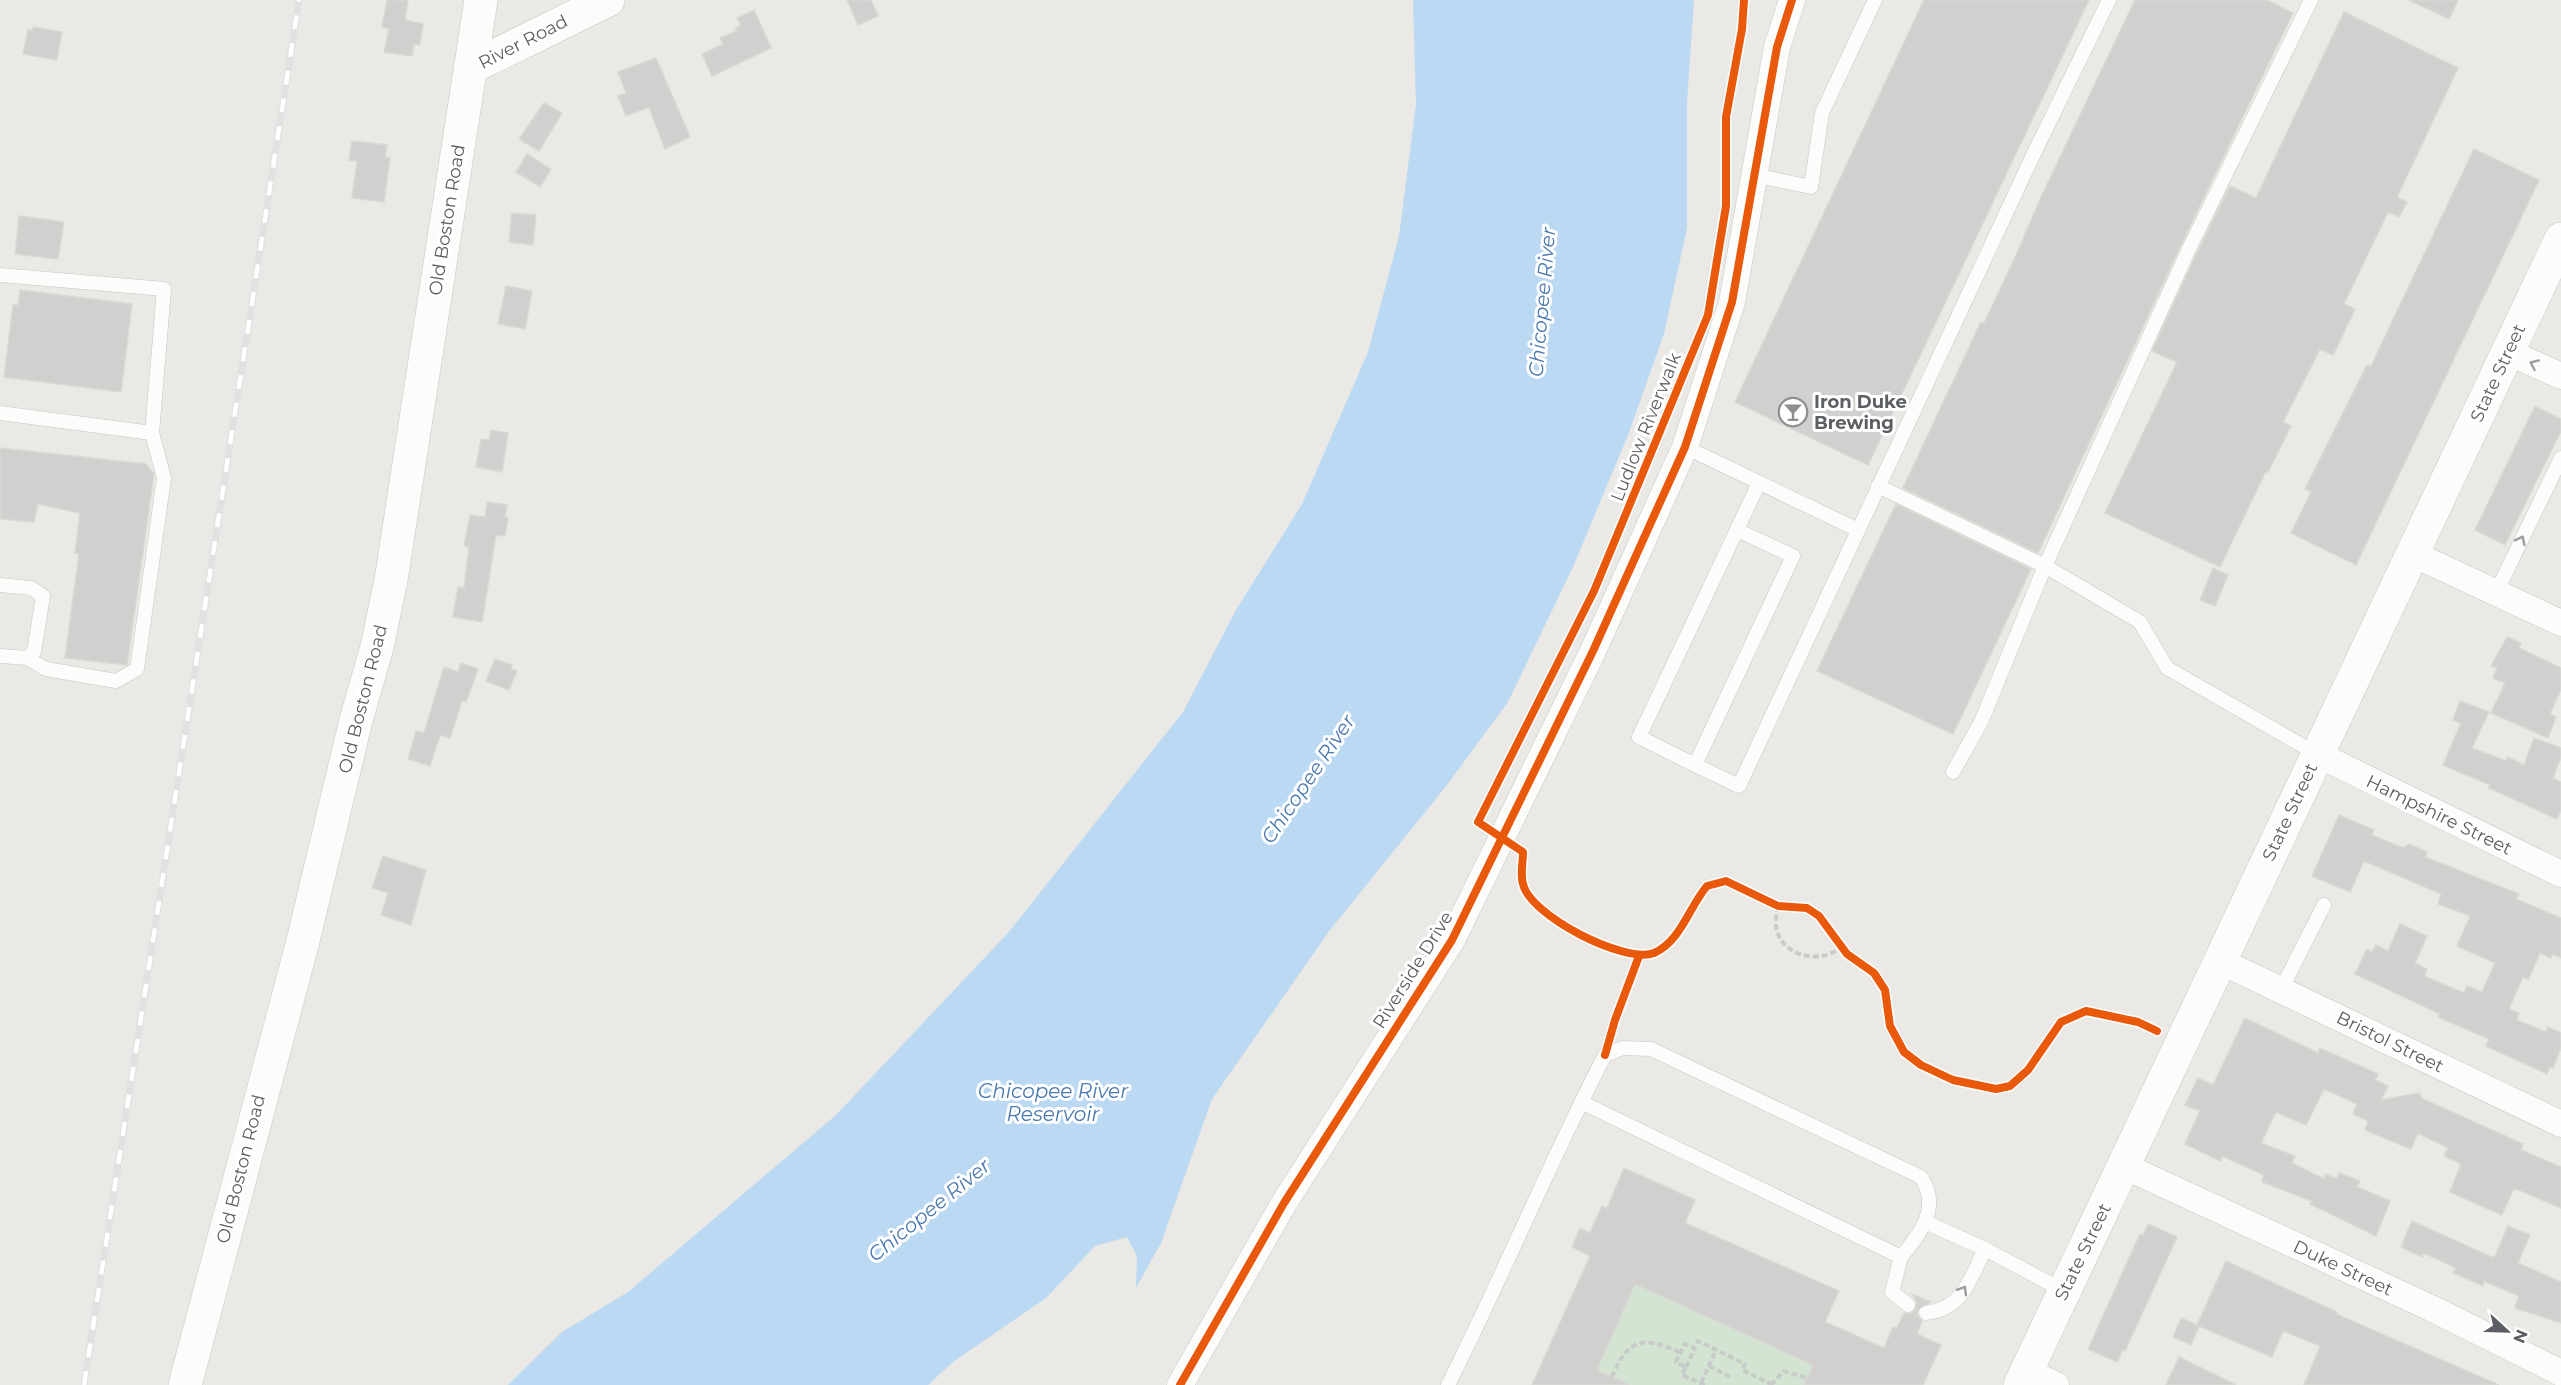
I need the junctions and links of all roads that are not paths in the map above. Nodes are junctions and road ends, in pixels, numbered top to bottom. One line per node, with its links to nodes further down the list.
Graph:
1 (481, 0): 7 (street, Old Boston Road)
2 (608, 0): 7 (street, River Road)
3 (1792, 0): 8 (street, Riverside Drive)
4 (1875, 0): 8 (lane)
5 (2109, 0): 18 (lane)
6 (2312, 0): 22 (lane)
7 (470, 69): 46 (street, Old Boston Road)
8 (1753, 175): 15 (street, Riverside Drive)
9 (2561, 239): 11 (street, State Street)
10 (0, 275): 14 (lane)
11 (2508, 352): 12 (street, one-way to 11); 21 (street, State Street)
12 (2561, 376)
13 (0, 413): 14 (lane)
14 (152, 433): 27 (lane)
15 (1685, 447): 17 (lane); 47 (street, Riverside Drive)
16 (2561, 458): 24 (lane, one-way to 16)
17 (1759, 483): 19 (lane); 20 (lane)
18 (1878, 486): 20 (lane); 22 (lane)
19 (1737, 530): 29 (lane); 29 (lane)
20 (1858, 530): 29 (lane)
21 (2413, 554): 24 (street); 28 (street, State Street)
22 (2045, 566): 28 (lane); 30 (lane)
23 (0, 585): 27 (lane)
24 (2496, 593): 25 (street)
25 (2561, 623)
26 (0, 656): 27 (lane)
27 (27, 658)
28 (2317, 754): 31 (street, Hampshire Street); 33 (street, State Street)
29 (1695, 765)
30 (1953, 772)
31 (2561, 874)
32 (2324, 905): 34 (lane)
33 (2220, 961): 34 (street, Bristol Street); 37 (street, State Street)
34 (2281, 990): 36 (street, Bristol Street)
35 (1581, 1102): 38 (lane); 40 (lane); 48 (lane)
36 (2561, 1124)
37 (2124, 1166): 41 (street, State Street); 44 (street, Duke Street)
38 (1926, 1222): 39 (lane); 40 (lane)
39 (1985, 1249): 41 (lane); 43 (lane, one-way to 39)
40 (1901, 1257): 42 (lane)
41 (2064, 1291): 45 (street, State Street)
42 (1908, 1305)
43 (1926, 1313)
44 (2561, 1372)
45 (2023, 1378): 49 (street)
46 (185, 1385)
47 (1180, 1385)
48 (1448, 1385)
49 (2056, 1385)

